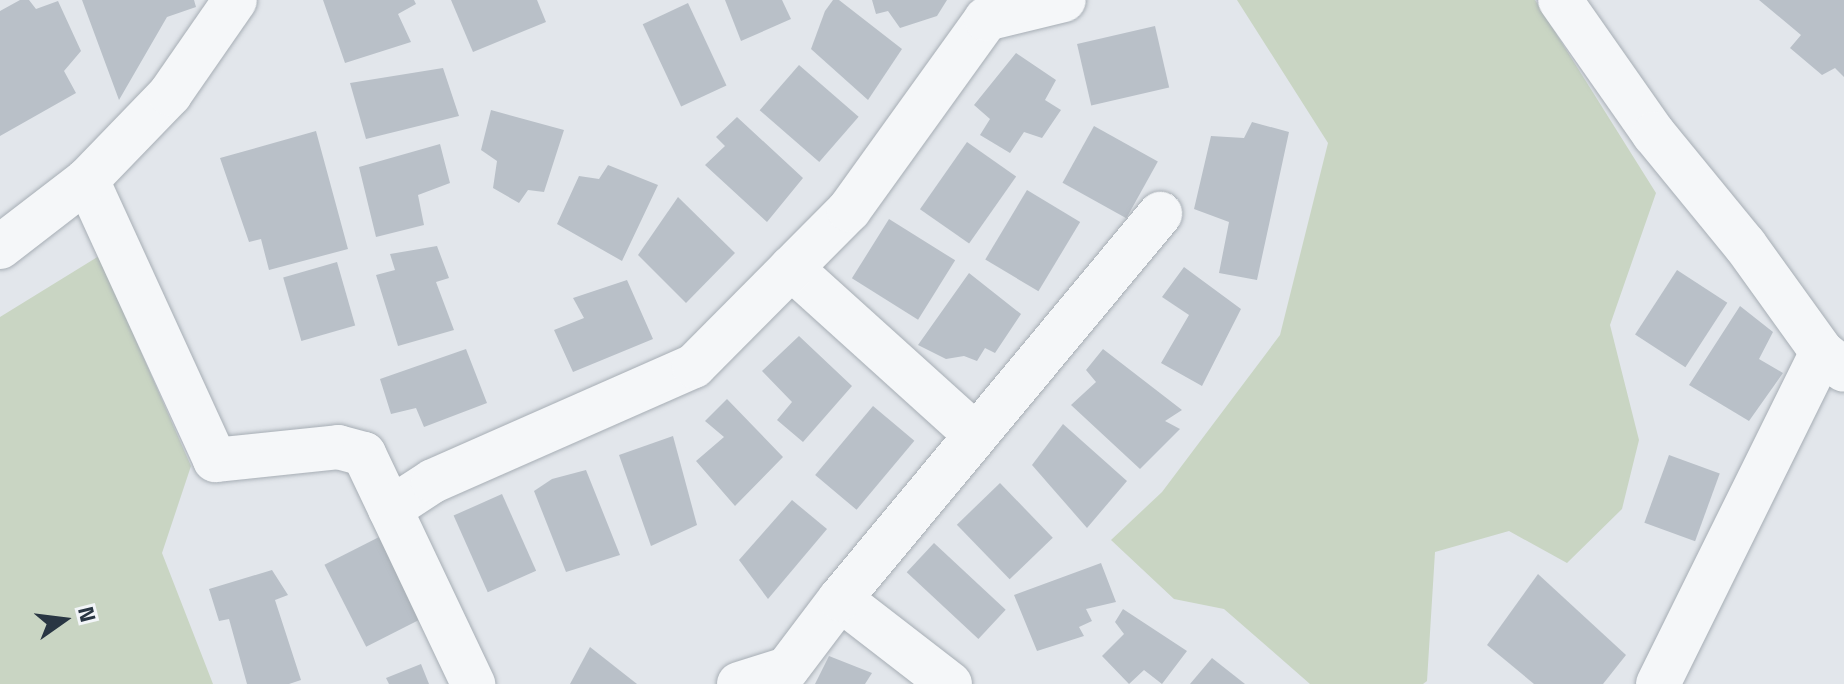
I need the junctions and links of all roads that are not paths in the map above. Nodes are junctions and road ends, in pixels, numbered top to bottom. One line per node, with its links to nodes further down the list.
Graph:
1 (235, 0): 4 (street)
2 (1064, 0): 7 (street)
3 (1560, 0): 8 (street)
4 (87, 180): 6 (street); 10 (street)
5 (1160, 214): 9 (street)
6 (0, 247)
7 (791, 268): 9 (street); 10 (street)
8 (1833, 361): 15 (street)
9 (976, 435): 11 (street)
10 (390, 509): 12 (street)
11 (840, 599): 13 (street); 14 (street)
12 (473, 684)
13 (739, 684)
14 (950, 684)
15 (1658, 684)

